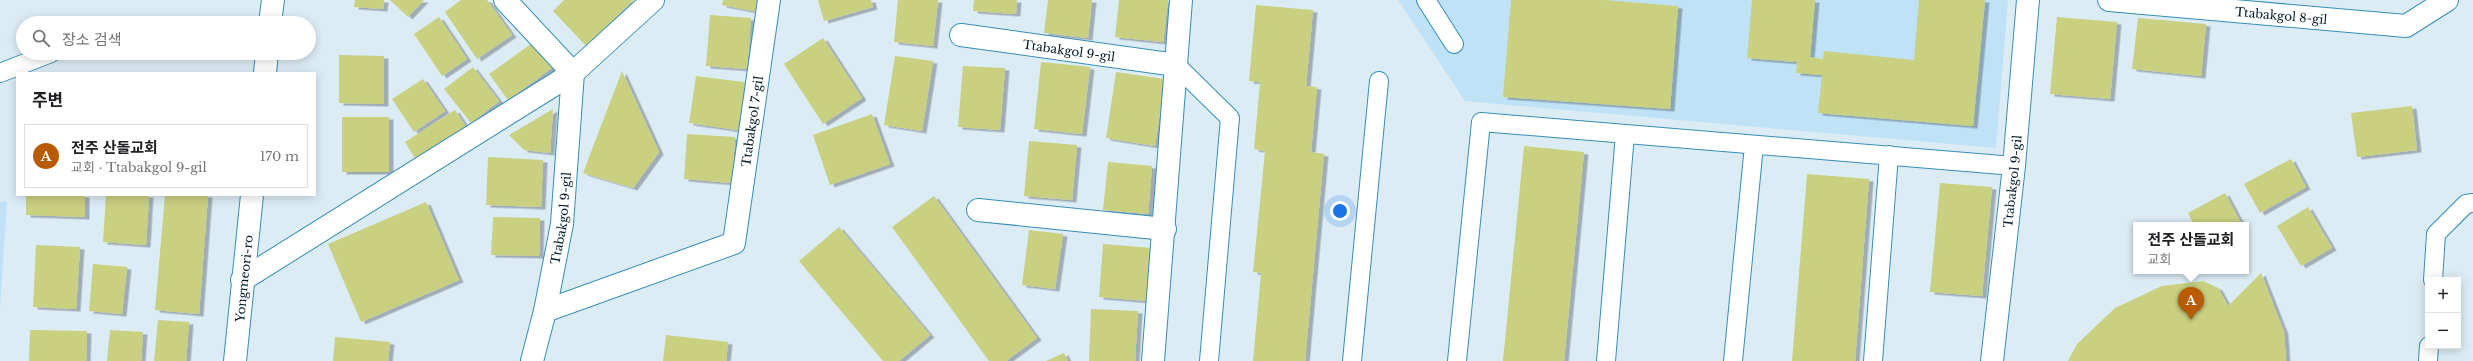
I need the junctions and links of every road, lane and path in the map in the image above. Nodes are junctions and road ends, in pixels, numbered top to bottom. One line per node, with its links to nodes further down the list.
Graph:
1 (273, 0): 10 (street)
2 (504, 0): 18 (street)
3 (653, 0): 18 (street)
4 (769, 0): 30 (street, Ttabakgol 7-gil)
5 (1181, 0): 15 (street)
6 (1426, 0): 12 (lane)
7 (2028, 0): 23 (street, Ttabakgol 9-gil)
8 (2109, 0): 9 (street, Ttabakgol 8-gil)
9 (2447, 0)
10 (271, 16)
11 (961, 35): 15 (street, Ttabakgol 9-gil)
12 (1454, 44)
13 (34, 60): 17 (lane)
14 (266, 60): 16 (street)
15 (1176, 65): 27 (street); 35 (lane)
16 (265, 72)
17 (0, 73)
18 (573, 73): 29 (street); 30 (street, Ttabakgol 9-gil)
19 (1379, 81): 36 (lane)
20 (1625, 134): 21 (lane); 37 (lane); 38 (lane)
21 (1754, 144): 22 (lane); 39 (lane)
22 (1889, 156): 23 (lane); 40 (lane)
23 (2014, 166): 41 (street, Ttabakgol 9-gil)
24 (252, 196): 29 (street, Yongmeori-ro)
25 (2473, 203): 28 (lane)
26 (978, 210): 27 (street)
27 (1165, 229): 34 (street)
28 (2433, 277)
29 (242, 280): 32 (street, Yongmeori-ro)
30 (545, 311): 33 (street, Ttabakgol 9-gil)
31 (2429, 349): 42 (lane)
32 (235, 361)
33 (532, 361)
34 (1153, 361)
35 (1209, 361)
36 (1352, 361)
37 (1457, 361)
38 (1606, 361)
39 (1733, 361)
40 (1873, 361)
41 (1992, 361)
42 (2428, 361)

